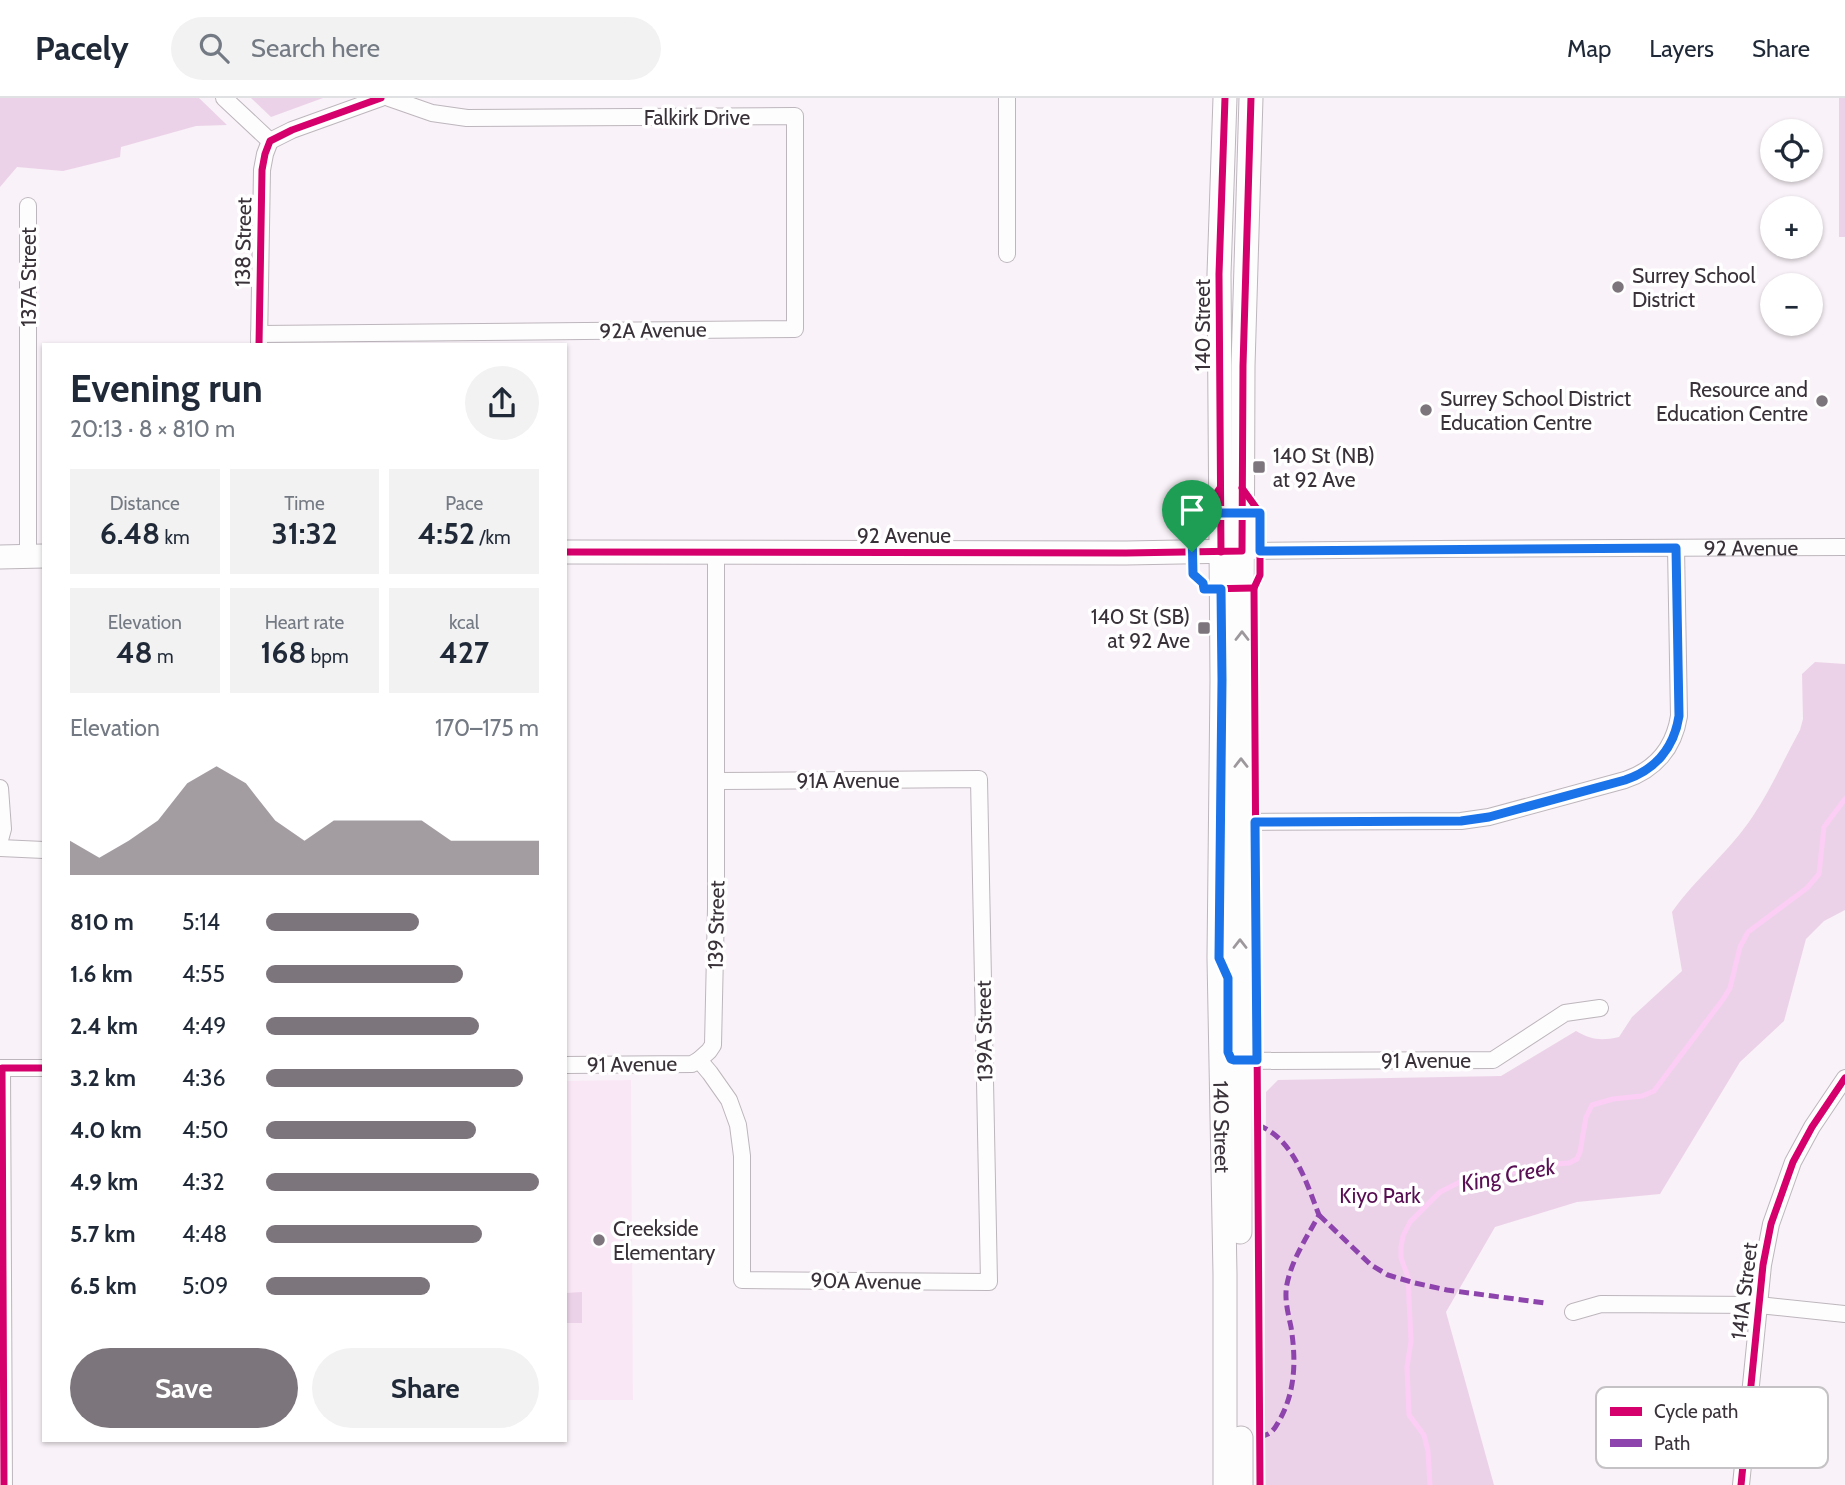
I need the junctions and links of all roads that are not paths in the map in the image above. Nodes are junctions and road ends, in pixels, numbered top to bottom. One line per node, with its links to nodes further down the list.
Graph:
1 (224, 98): 7 (street)
2 (381, 98): 7 (street)
3 (389, 98): 10 (street, Falkirk Drive)
4 (1007, 98): 9 (street)
5 (1225, 98): 16 (main road, 140 Street)
6 (1251, 98): 16 (main road, 140 Street)
7 (270, 141): 11 (street, 138 Street)
8 (28, 206): 18 (street, 137A Street)
9 (1007, 254)
10 (795, 329): 11 (street, 92A Avenue)
11 (259, 340)
12 (1845, 547): 13 (street, 92 Avenue)
13 (1676, 548): 16 (street, 92 Avenue); 22 (street)
14 (716, 551): 15 (main road, 92 Avenue); 16 (main road, 92 Avenue); 20 (street, 139 Street)
15 (567, 552)
16 (1231, 552): 22 (main road, 140 Street, one-way to 16); 26 (main road, 140 Street)
17 (0, 557): 18 (main road)
18 (36, 557)
19 (979, 779): 20 (street, 91A Avenue); 34 (street, 139A Street)
20 (717, 781): 28 (street, 139 Street)
21 (0, 788): 23 (street)
22 (1241, 822): 29 (main road, 140 Street, one-way to 22)
23 (0, 840)
24 (0, 848): 25 (street)
25 (42, 850)
26 (1219, 958): 29 (main road); 40 (main road, 140 Street)
27 (1600, 1008): 29 (street, 91 Avenue)
28 (698, 1060): 30 (street, 91 Avenue); 34 (street, 90A Avenue)
29 (1239, 1061): 41 (main road, 140 Street)
30 (567, 1065)
31 (1, 1068): 32 (street); 39 (street)
32 (42, 1068)
33 (1845, 1078): 35 (street, 141A Street)
34 (989, 1282)
35 (1759, 1305): 36 (street); 37 (street); 38 (street, 141A Street)
36 (1573, 1312)
37 (1845, 1314)
38 (1751, 1387)
39 (4, 1485)
40 (1225, 1485)
41 (1241, 1485)

